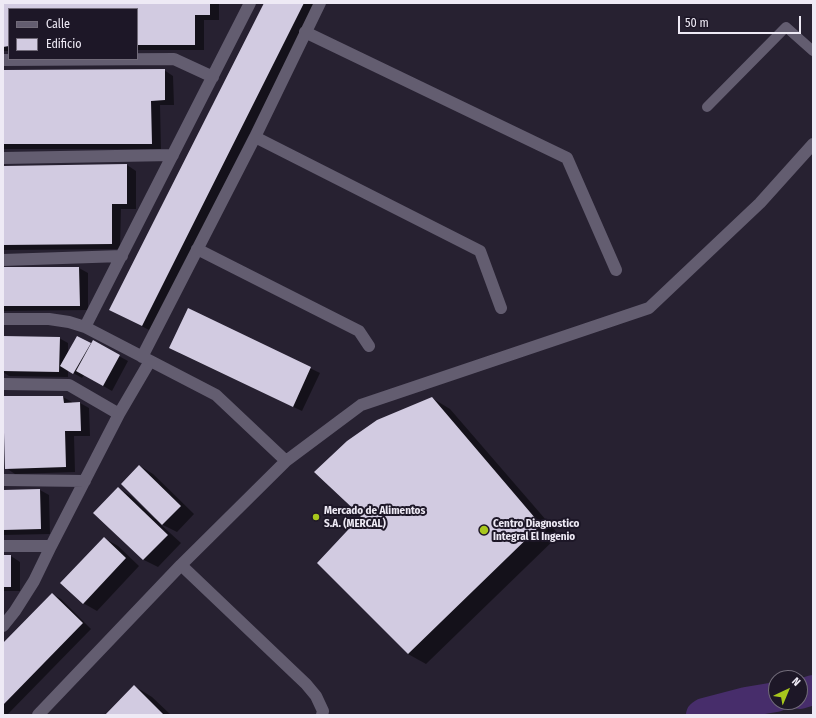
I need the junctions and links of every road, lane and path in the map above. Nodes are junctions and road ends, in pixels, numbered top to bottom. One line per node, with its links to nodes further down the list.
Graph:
1 (250, 3): 6 (street)
2 (320, 3): 3 (street)
3 (305, 32): 8 (street); 15 (street)
4 (813, 50): 7 (lane)
5 (3, 60): 6 (street)
6 (213, 77): 10 (street)
7 (707, 107)
8 (255, 137): 12 (street); 16 (street)
9 (813, 144): 23 (street)
10 (173, 155): 11 (street); 13 (street)
11 (3, 158)
12 (197, 249): 19 (street); 20 (street)
13 (122, 256): 14 (street); 18 (street)
14 (3, 260)
15 (616, 270)
16 (501, 308)
17 (3, 319): 18 (street)
18 (85, 327): 20 (street)
19 (369, 346)
20 (146, 359): 22 (street); 23 (street)
21 (3, 384): 22 (street)
22 (119, 414): 25 (street)
23 (286, 461): 28 (street)
24 (3, 480): 25 (street)
25 (84, 481): 27 (street)
26 (3, 546): 27 (street)
27 (51, 546): 29 (street)
28 (181, 565): 30 (street); 31 (street)
29 (3, 626)
30 (38, 715)
31 (322, 715)

